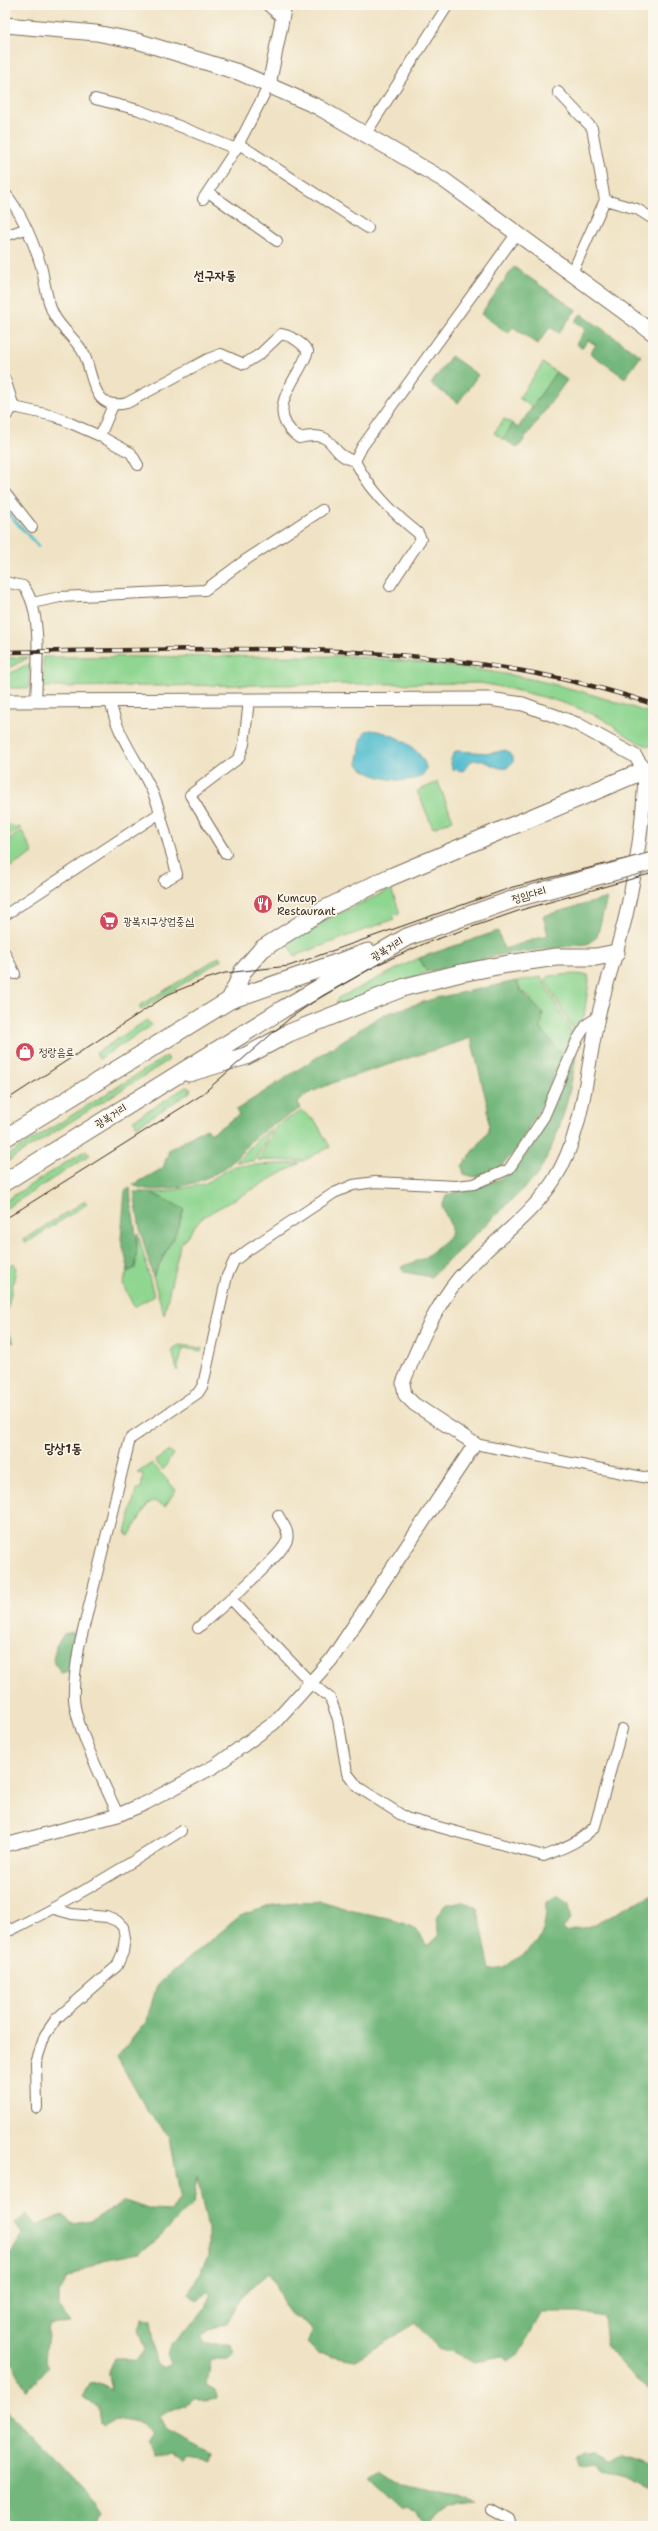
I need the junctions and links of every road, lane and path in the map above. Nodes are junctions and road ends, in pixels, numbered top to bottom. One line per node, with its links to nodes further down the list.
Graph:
1 (267, 5): 4 (street)
2 (285, 5): 4 (street)
3 (448, 5): 9 (street)
4 (282, 18): 6 (street)
5 (5, 25): 6 (main road)
6 (269, 85): 9 (main road); 10 (street)
7 (558, 92): 12 (street)
8 (95, 99): 10 (street)
9 (365, 135): 16 (main road)
10 (237, 147): 15 (street); 18 (street)
11 (5, 192): 14 (street)
12 (604, 200): 13 (street); 19 (street)
13 (653, 219)
14 (26, 228): 17 (street); 22 (street)
15 (368, 228)
16 (517, 233): 19 (main road); 26 (street)
17 (5, 236)
18 (277, 241)
19 (572, 273): 20 (main road)
20 (653, 333)
21 (5, 379): 23 (street)
22 (113, 405): 25 (street); 26 (street)
23 (14, 407): 24 (street); 25 (street)
24 (5, 417)
25 (100, 436): 27 (street)
26 (355, 461): 32 (street)
27 (138, 465)
28 (5, 493): 30 (street)
29 (322, 510): 33 (street)
30 (32, 527)
31 (5, 582): 33 (street)
32 (390, 586)
33 (32, 603): 37 (street)
34 (110, 700): 35 (street); 37 (street); 39 (street)
35 (249, 700): 38 (street); 40 (street)
36 (5, 701): 37 (street)
37 (36, 701)
38 (649, 768): 46 (street); 48 (highway)
39 (160, 813): 42 (street); 43 (street)
40 (226, 854)
41 (653, 861): 44 (highway, 정임다리, bridge)
42 (164, 881)
43 (5, 915)
44 (407, 937): 48 (highway, 광복거리); 50 (highway, 광복거리)
45 (5, 953): 47 (street)
46 (616, 953): 49 (street); 50 (highway)
47 (15, 974)
48 (230, 1000): 51 (highway, 광복거리)
49 (598, 1016): 53 (street); 60 (street)
50 (175, 1076): 52 (highway, 광복거리)
51 (5, 1138)
52 (5, 1182)
53 (475, 1444): 54 (street); 58 (street)
54 (653, 1479)
55 (278, 1515): 56 (street)
56 (231, 1599): 57 (street); 58 (street)
57 (198, 1628)
58 (311, 1682): 59 (street); 60 (street)
59 (622, 1729)
60 (118, 1815): 62 (street)
61 (181, 1831): 63 (street)
62 (5, 1845)
63 (54, 1909): 64 (street); 65 (street)
64 (5, 1926)
65 (37, 2108)
66 (491, 2509): 67 (street)
67 (511, 2526)

